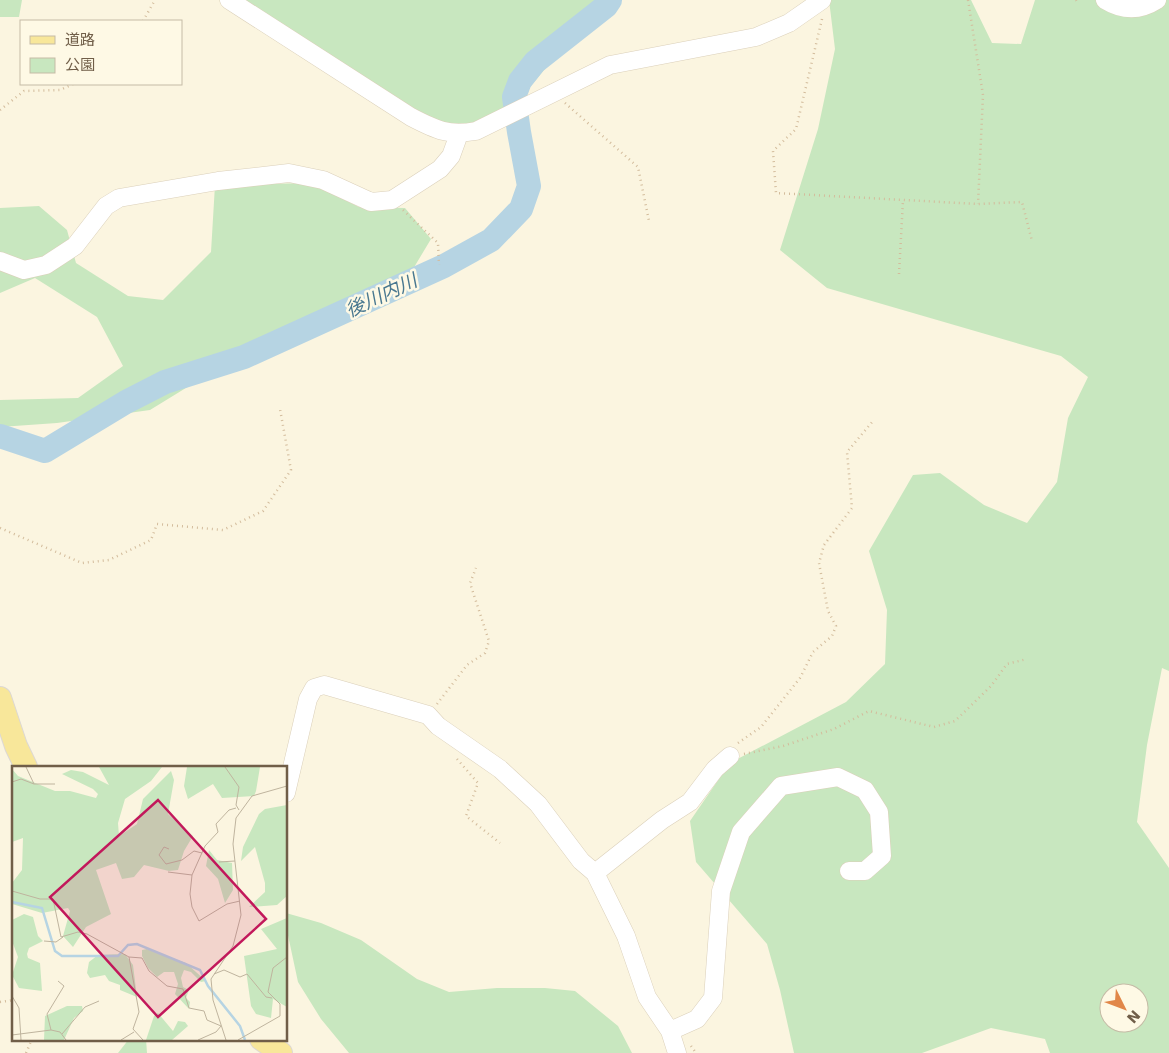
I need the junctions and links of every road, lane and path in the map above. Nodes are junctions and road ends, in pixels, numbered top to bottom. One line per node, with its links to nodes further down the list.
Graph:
1 (154, 0): 9 (path)
2 (229, 0): 13 (street)
3 (822, 0): 11 (street); 15 (path)
4 (968, 0): 16 (path)
5 (1076, 0): 8 (path)
6 (1105, 0): 7 (street)
7 (1158, 0)
8 (1079, 4)
9 (144, 20)
10 (71, 85): 12 (path)
11 (550, 94): 13 (street); 17 (path)
12 (0, 110)
13 (459, 134): 14 (street)
14 (392, 200): 19 (street); 20 (path)
15 (903, 200): 16 (path); 21 (path)
16 (978, 204): 18 (path)
17 (649, 221)
18 (1032, 241)
19 (0, 261)
20 (440, 265)
21 (899, 274)
22 (280, 410): 24 (path)
23 (874, 421): 30 (path)
24 (0, 528)
25 (476, 568): 28 (path)
26 (1027, 659): 30 (path)
27 (0, 698): 31 (main road)
28 (428, 715): 32 (street); 35 (street)
29 (454, 756): 33 (path)
30 (730, 756): 35 (street)
31 (26, 766)
32 (288, 784)
33 (500, 843)
34 (849, 871): 36 (street)
35 (595, 873): 36 (street)
36 (670, 1031): 41 (street)
37 (32, 1040): 39 (path)
38 (262, 1040): 40 (main road)
39 (26, 1053)
40 (281, 1053)
41 (677, 1053)

